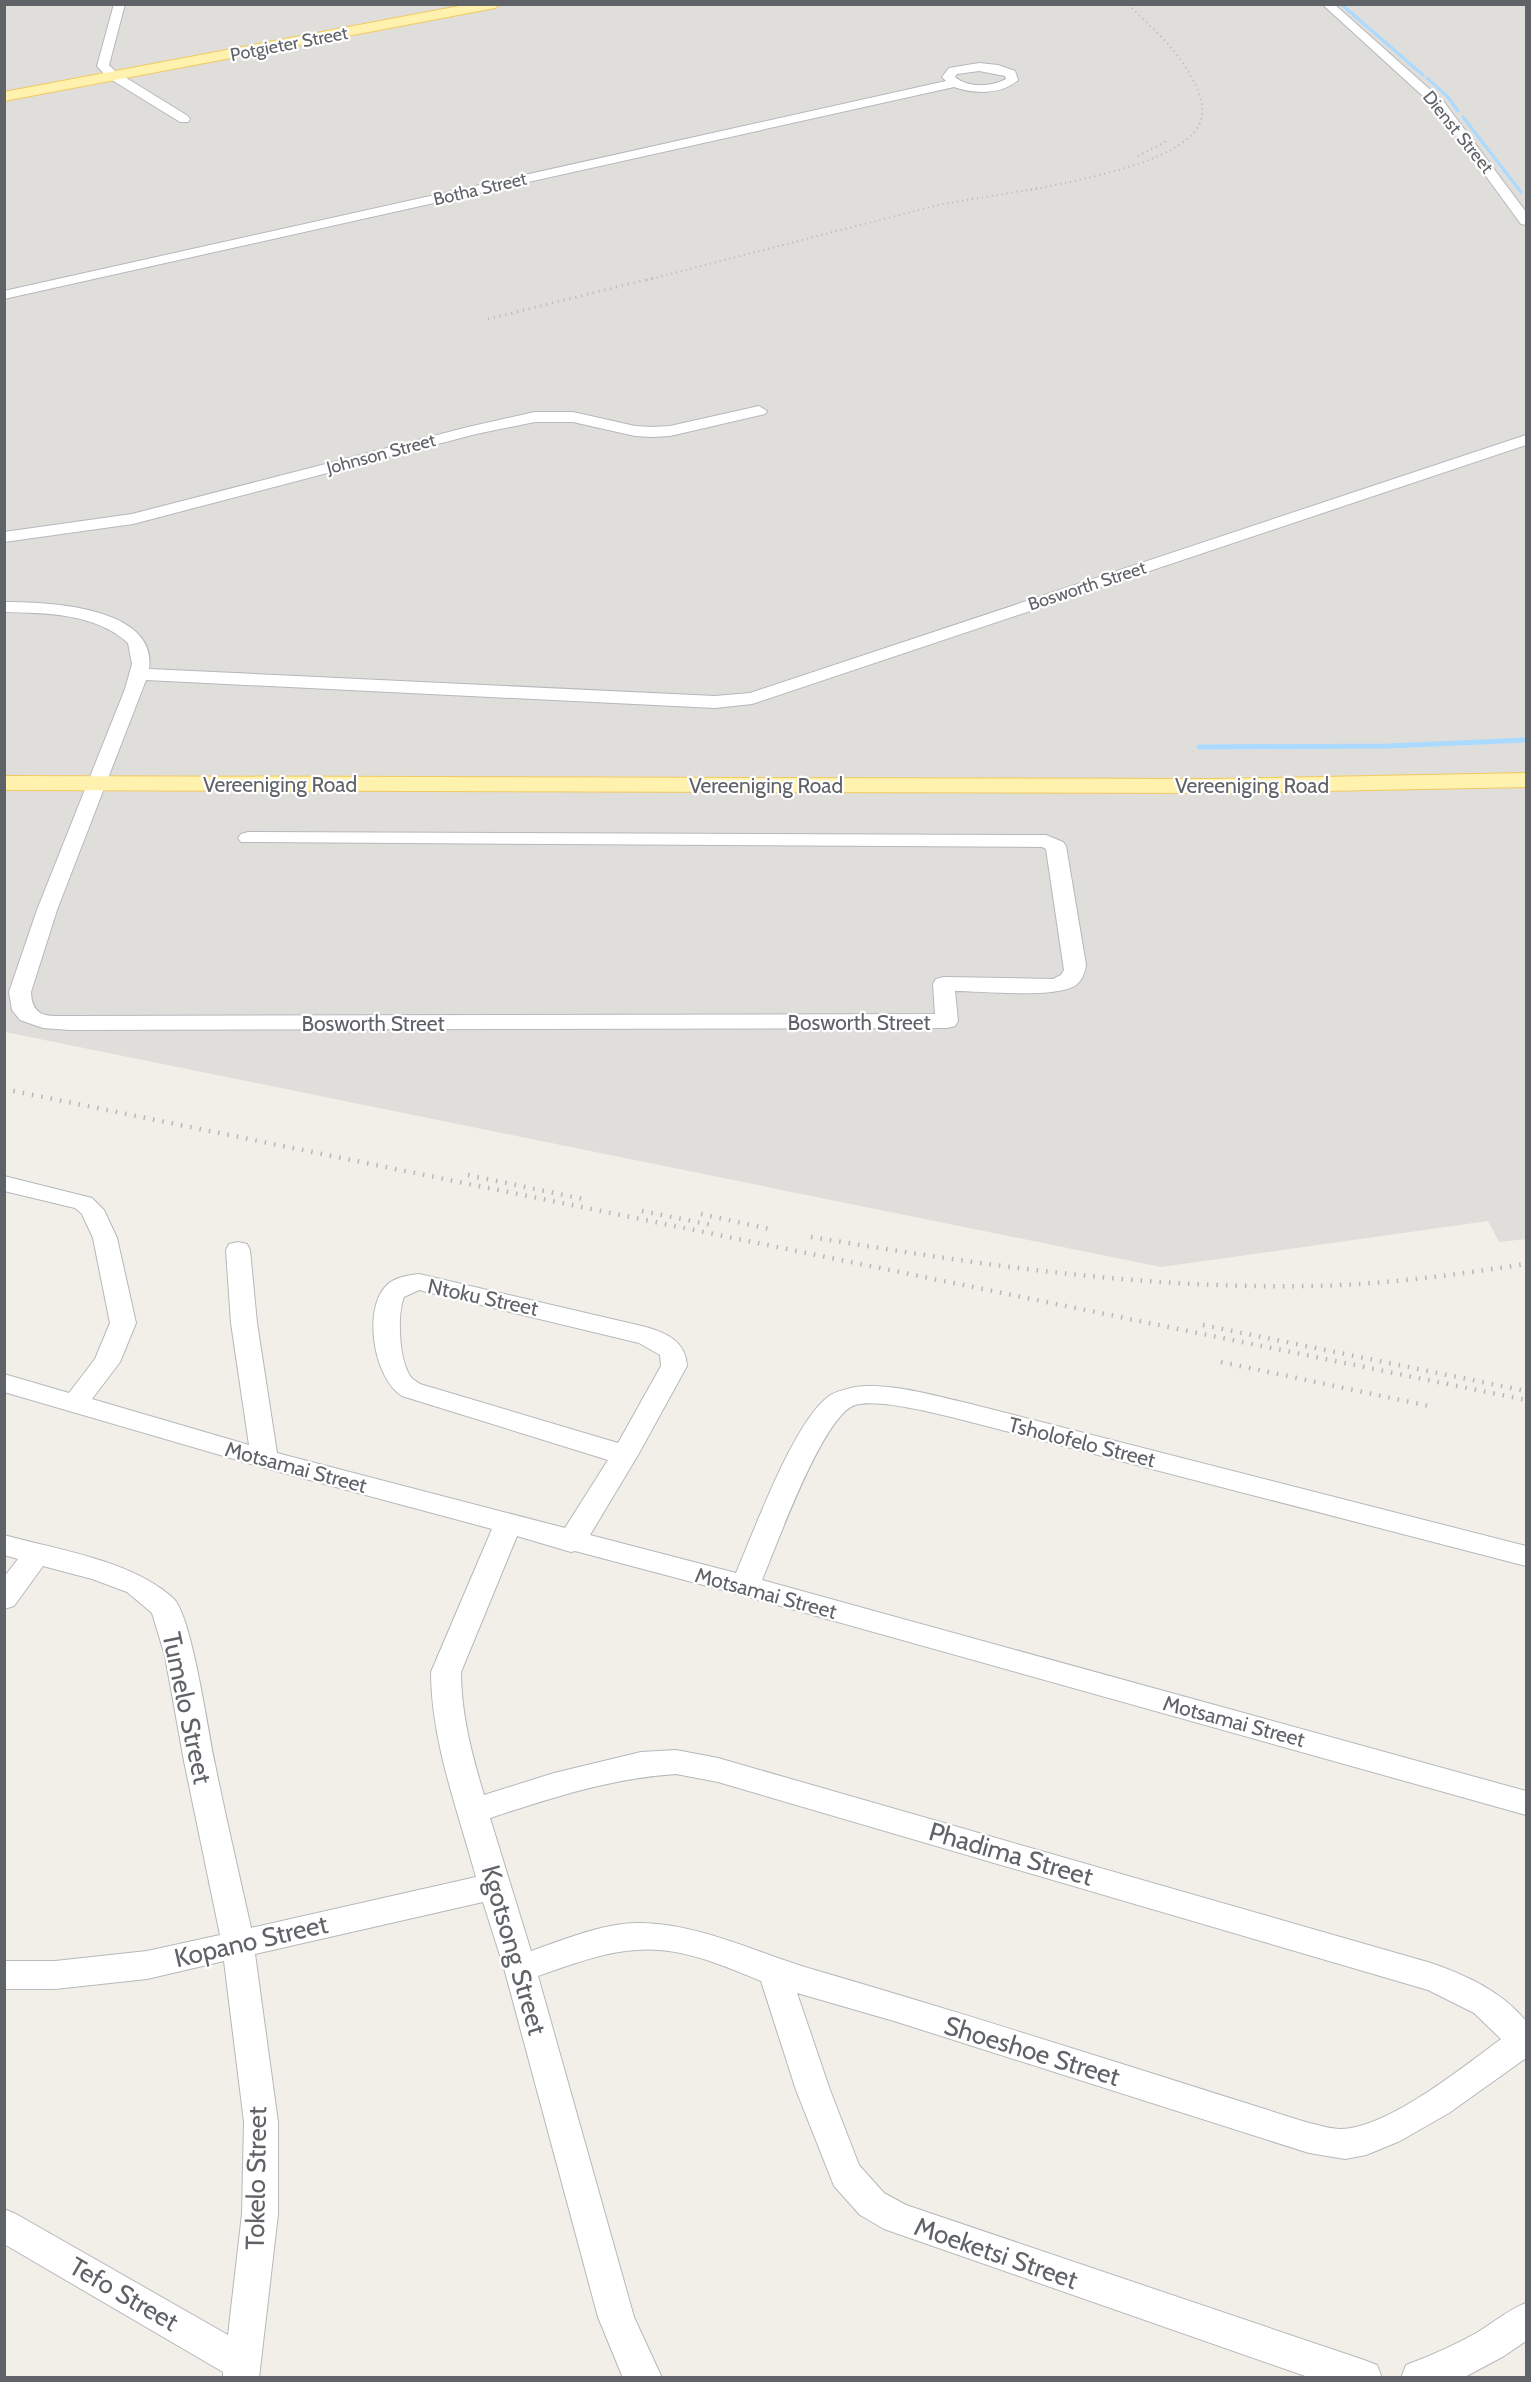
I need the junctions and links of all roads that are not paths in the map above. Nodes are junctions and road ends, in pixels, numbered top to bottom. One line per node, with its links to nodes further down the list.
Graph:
1 (120, 4): 4 (street)
2 (495, 4): 4 (main road, Potgieter Street)
3 (1327, 4): 8 (street, Dienst Street)
4 (116, 76): 6 (main road, Potgieter Street); 7 (street)
5 (955, 83): 9 (street, Botha Street)
6 (4, 98)
7 (184, 119)
8 (1527, 221)
9 (4, 295)
10 (759, 411): 12 (street, Johnson Street)
11 (1527, 440): 14 (street, Bosworth Street)
12 (4, 537)
13 (4, 607): 14 (street, Bosworth Street)
14 (139, 674): 17 (street, Bosworth Street)
15 (1527, 764): 17 (main road, Vereeniging Road)
16 (4, 767): 17 (main road, Vereeniging Road)
17 (101, 775): 18 (main road, Vereeniging Road); 19 (main road, Vereeniging Road); 20 (street, Bosworth Street)
18 (1527, 780)
19 (4, 783)
20 (248, 838)
21 (4, 1183): 24 (street)
22 (238, 1250): 26 (street)
23 (4, 1383): 24 (street, Motsamai Street)
24 (75, 1403): 26 (street, Motsamai Street)
25 (625, 1455): 25 (street, Ntoku Street); 28 (street, Ntoku Street)
26 (265, 1459): 27 (street, Motsamai Street)
27 (508, 1524): 28 (street, Motsamai Street); 35 (street, Kgotsong Street)
28 (571, 1542): 32 (street, Motsamai Street)
29 (4, 1545): 30 (street, Tumelo Street)
30 (37, 1554): 33 (street); 37 (street, Tumelo Street)
31 (1527, 1556): 32 (street, Tsholofelo Street)
32 (745, 1586): 34 (street, Motsamai Street)
33 (4, 1599)
34 (1527, 1803)
35 (474, 1811): 36 (street, Kgotsong Street); 41 (street, Phadima Street)
36 (494, 1886): 37 (street, Kopano Street); 38 (street, Kgotsong Street)
37 (238, 1944): 40 (street, Kopano Street); 44 (street, Tokelo Street)
38 (520, 1968): 39 (street, Shoeshoe Street); 45 (street, Kgotsong Street)
39 (774, 1972): 41 (street, Shoeshoe Street); 46 (street, Moeketsi Street)
40 (4, 1975)
41 (1525, 2042)
42 (4, 2225): 44 (street, Tefo Street)
43 (1527, 2320): 47 (street)
44 (242, 2371)
45 (644, 2378)
46 (1364, 2378)
47 (1419, 2378)

